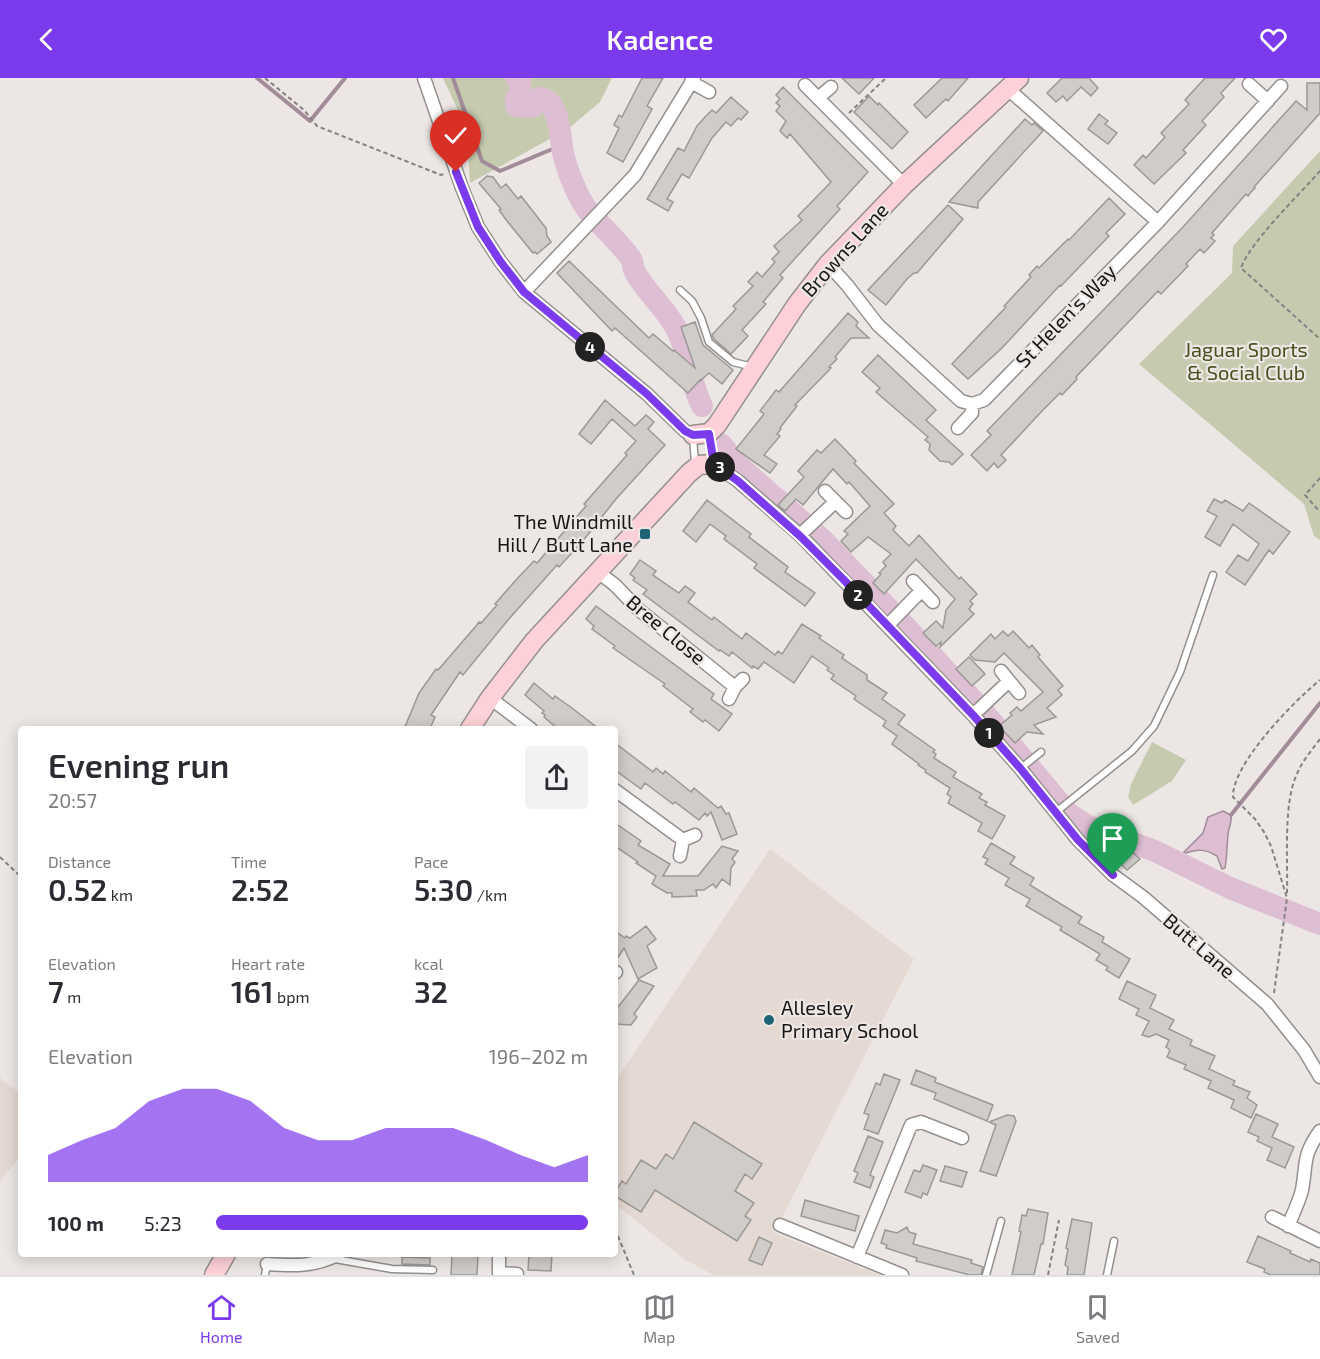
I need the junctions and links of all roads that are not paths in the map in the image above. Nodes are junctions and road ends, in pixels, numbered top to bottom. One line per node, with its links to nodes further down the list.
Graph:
1 (424, 78): 15 (street)
2 (693, 80): 8 (street); 15 (street)
3 (1013, 84): 11 (street, Browns Lane); 12 (street)
4 (1249, 84): 10 (street)
5 (805, 85): 9 (street)
6 (1281, 86): 10 (street, St Helen's Way)
7 (831, 87): 9 (street)
8 (709, 92)
9 (818, 98): 11 (street)
10 (1268, 101): 12 (street, St Helen's Way)
11 (904, 185): 13 (street, Browns Lane)
12 (1158, 222): 17 (street, St Helen's Way)
13 (828, 264): 16 (street, Browns Lane); 17 (street)
14 (680, 290): 16 (lane)
15 (524, 292): 19 (street)
16 (755, 367): 19 (street, Browns Lane)
17 (972, 404): 18 (street, St Helen's Way)
18 (958, 428)
19 (701, 434): 20 (lane); 20 (lane)
20 (704, 466): 24 (street, Butt Lane); 25 (street)
21 (825, 491): 22 (street)
22 (835, 501): 23 (street); 24 (street)
23 (846, 513)
24 (805, 530): 28 (street, Butt Lane)
25 (598, 572): 32 (street); 33 (street, Bree Close)
26 (1213, 575): 40 (lane)
27 (933, 603): 28 (street)
28 (894, 619): 34 (street, Butt Lane)
29 (1001, 670): 30 (street)
30 (1009, 681): 31 (street); 34 (street)
31 (1019, 693)
32 (490, 698): 35 (street); 36 (street)
33 (729, 699)
34 (978, 710): 38 (street, Butt Lane)
35 (472, 726)
36 (527, 726)
37 (1041, 752): 38 (lane)
38 (1023, 762): 40 (street, Butt Lane)
39 (618, 792): 41 (street)
40 (1058, 811): 42 (street, Butt Lane)
41 (680, 856)
42 (1320, 1077)
43 (1320, 1131): 48 (street)
44 (962, 1138): 55 (street)
45 (1272, 1217): 48 (street)
46 (1001, 1221): 62 (lane)
47 (780, 1225): 55 (street)
48 (1288, 1226): 50 (street)
49 (1114, 1240): 63 (lane)
50 (1320, 1241)
51 (224, 1257): 60 (street)
52 (332, 1257): 56 (street)
53 (339, 1257): 57 (lane)
54 (500, 1257): 58 (street)
55 (857, 1257): 61 (street)
56 (266, 1269)
57 (433, 1270)
58 (499, 1274): 59 (street)
59 (516, 1274)
60 (214, 1275)
61 (902, 1275)
62 (986, 1275)
63 (1107, 1275)

